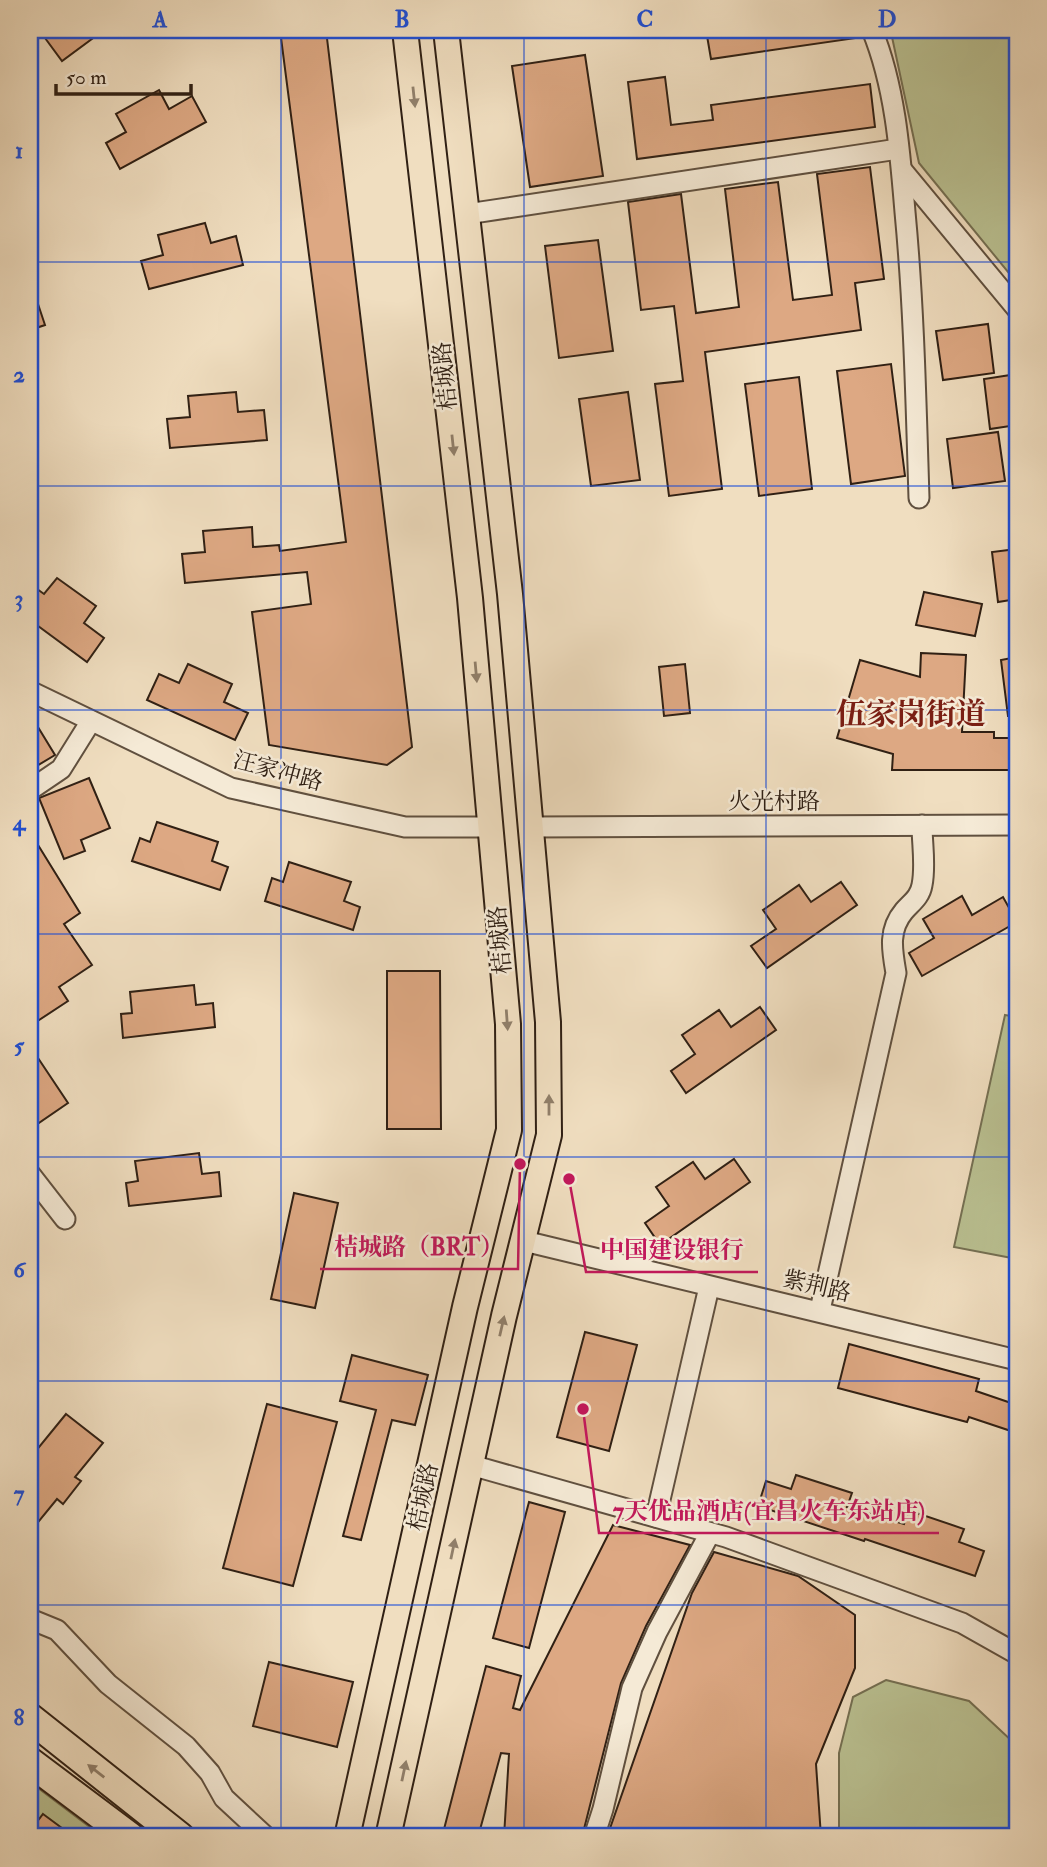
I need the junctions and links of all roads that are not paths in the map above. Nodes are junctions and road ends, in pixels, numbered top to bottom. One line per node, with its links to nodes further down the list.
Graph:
1 (405, 30): 14 (main road, 桔城路, one-way to 14)
2 (446, 30): 6 (main road, 桔城路)
3 (872, 30): 4 (street)
4 (898, 149): 5 (street); 6 (street)
5 (902, 170): 7 (street); 8 (street)
6 (467, 214): 15 (main road, 桔城路)
7 (1017, 309)
8 (919, 498)
9 (30, 691): 10 (street, 汪家冲路)
10 (91, 721): 11 (street); 14 (street, 汪家冲路)
11 (30, 790)
12 (922, 825): 13 (street, 火光村路); 15 (street, 火光村路); 20 (street)
13 (1017, 825)
14 (490, 827): 32 (main road, 桔城路, one-way to 32)
15 (531, 827): 18 (main road, 桔城路, one-way to 15)
16 (30, 1174): 17 (street)
17 (65, 1219)
18 (524, 1241): 19 (street, 紫荆路); 22 (main road, 桔城路, one-way to 18)
19 (709, 1287): 20 (street, 紫荆路); 23 (street)
20 (820, 1310): 21 (street, 紫荆路)
21 (1017, 1360)
22 (471, 1465): 23 (street); 33 (main road, 桔城路, one-way to 22)
23 (656, 1517): 24 (street)
24 (710, 1533): 26 (street); 34 (street)
25 (30, 1619): 31 (street)
26 (1017, 1654)
27 (30, 1718): 30 (highway, one-way to 27)
28 (30, 1762): 29 (highway)
29 (131, 1837)
30 (180, 1837)
31 (266, 1837)
32 (346, 1837)
33 (388, 1837)
34 (594, 1837)

